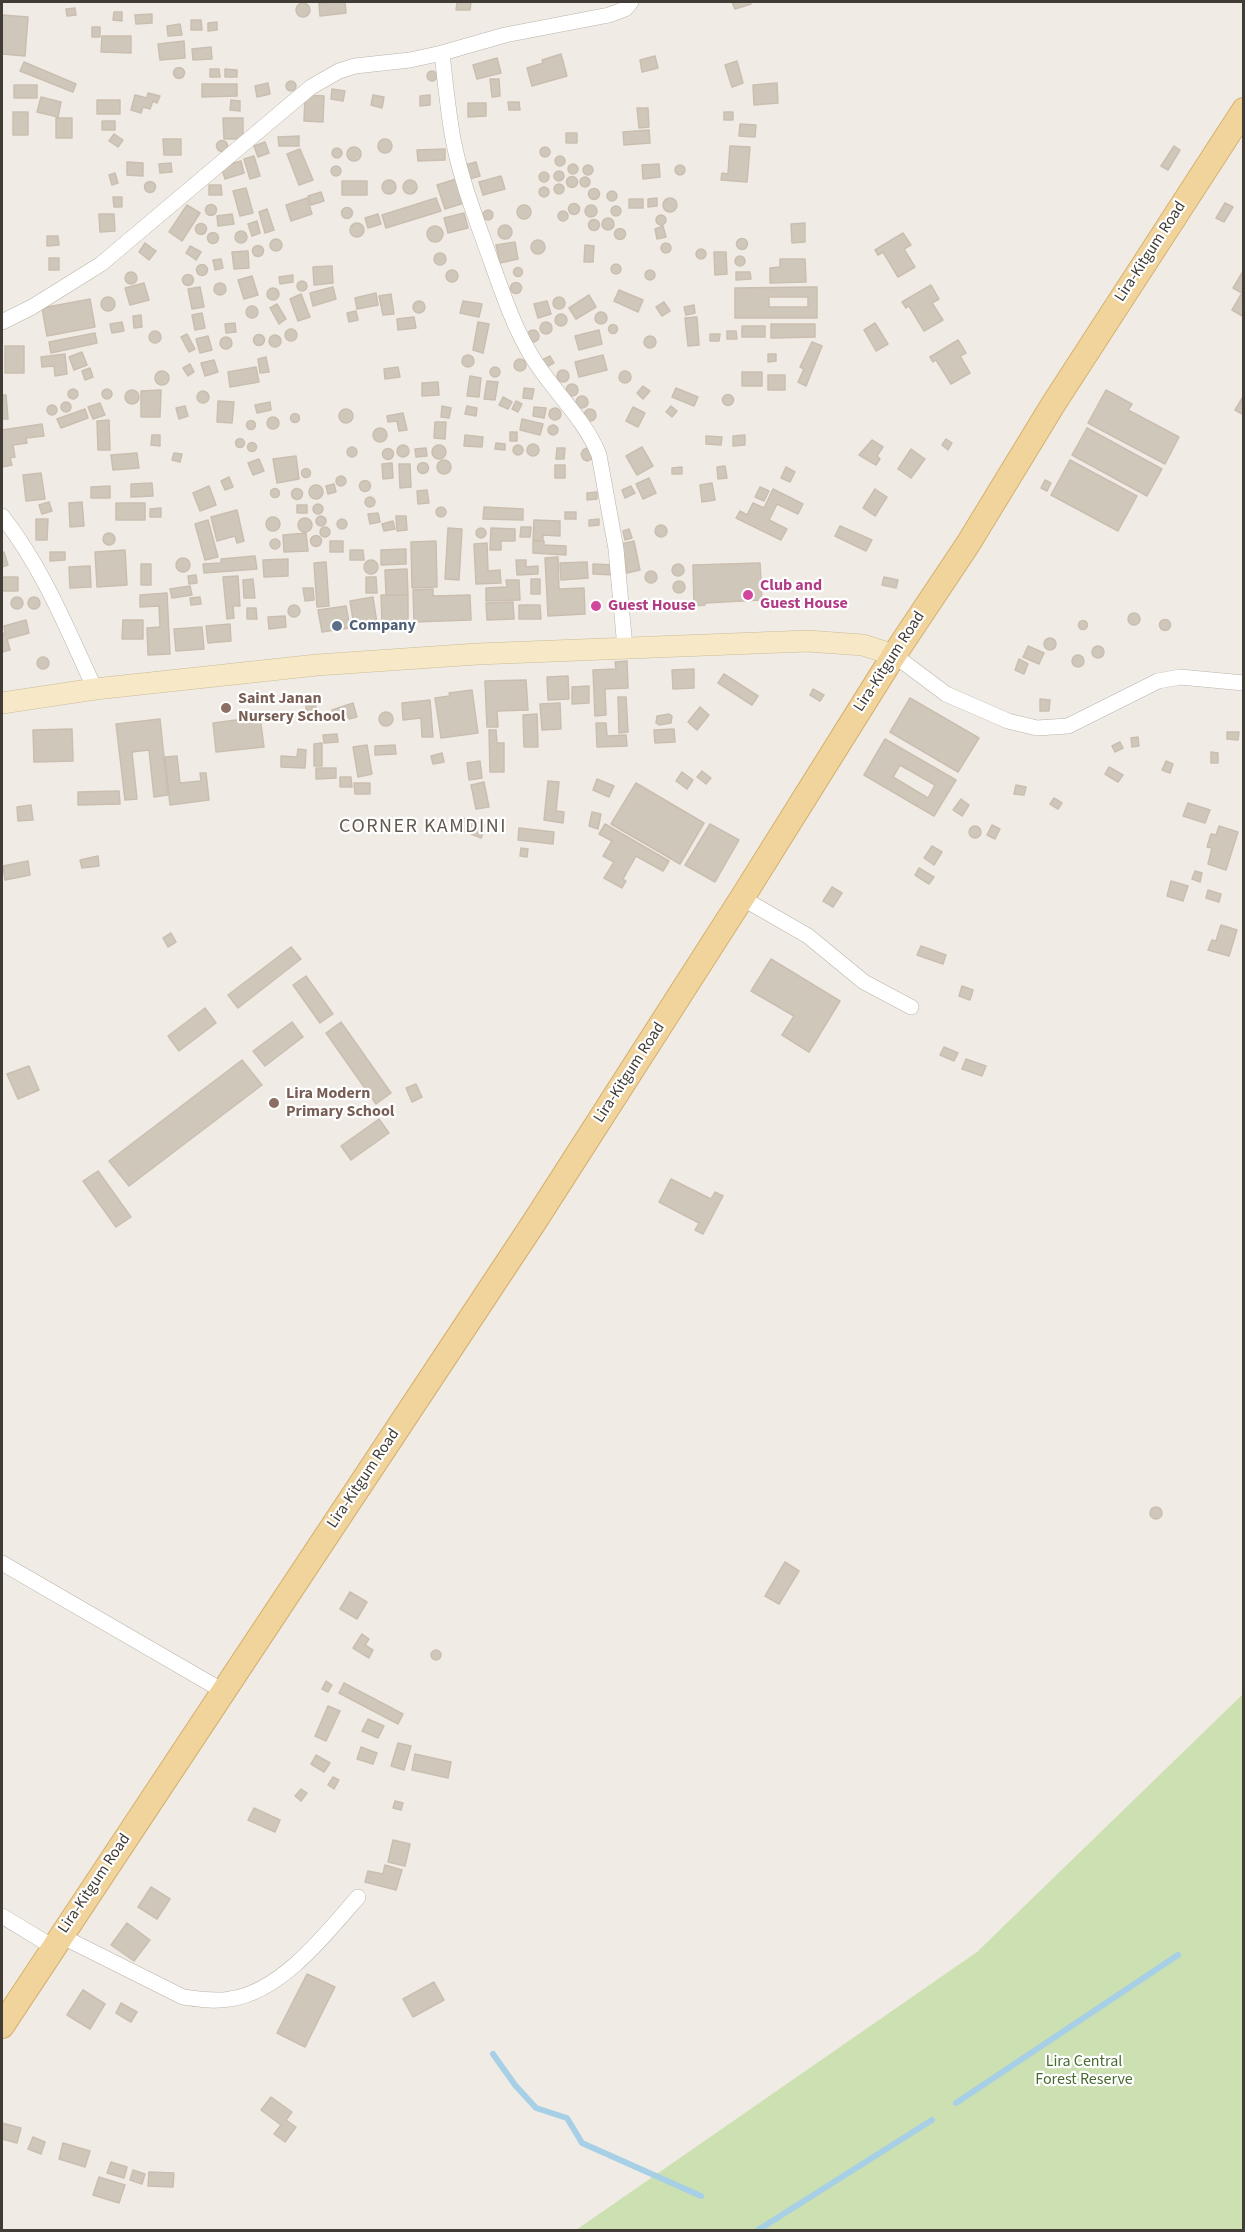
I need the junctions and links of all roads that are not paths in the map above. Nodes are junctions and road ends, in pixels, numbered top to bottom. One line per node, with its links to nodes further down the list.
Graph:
1 (631, 2): 2 (street)
2 (442, 53): 4 (street); 6 (street)
3 (1244, 110): 7 (main road, Lira-Kitgum Road)
4 (2, 322)
5 (2, 516): 9 (street)
6 (626, 648): 7 (street); 9 (street)
7 (894, 654): 8 (street); 11 (main road, Lira-Kitgum Road)
8 (1244, 683)
9 (95, 689): 10 (street)
10 (2, 703)
11 (742, 898): 12 (street); 14 (main road, Lira-Kitgum Road)
12 (910, 1007)
13 (2, 1563): 14 (street)
14 (223, 1691): 17 (main road, Lira-Kitgum Road)
15 (358, 1897): 17 (street)
16 (2, 1916): 17 (street)
17 (57, 1942): 18 (main road, Lira-Kitgum Road)
18 (2, 2026)

